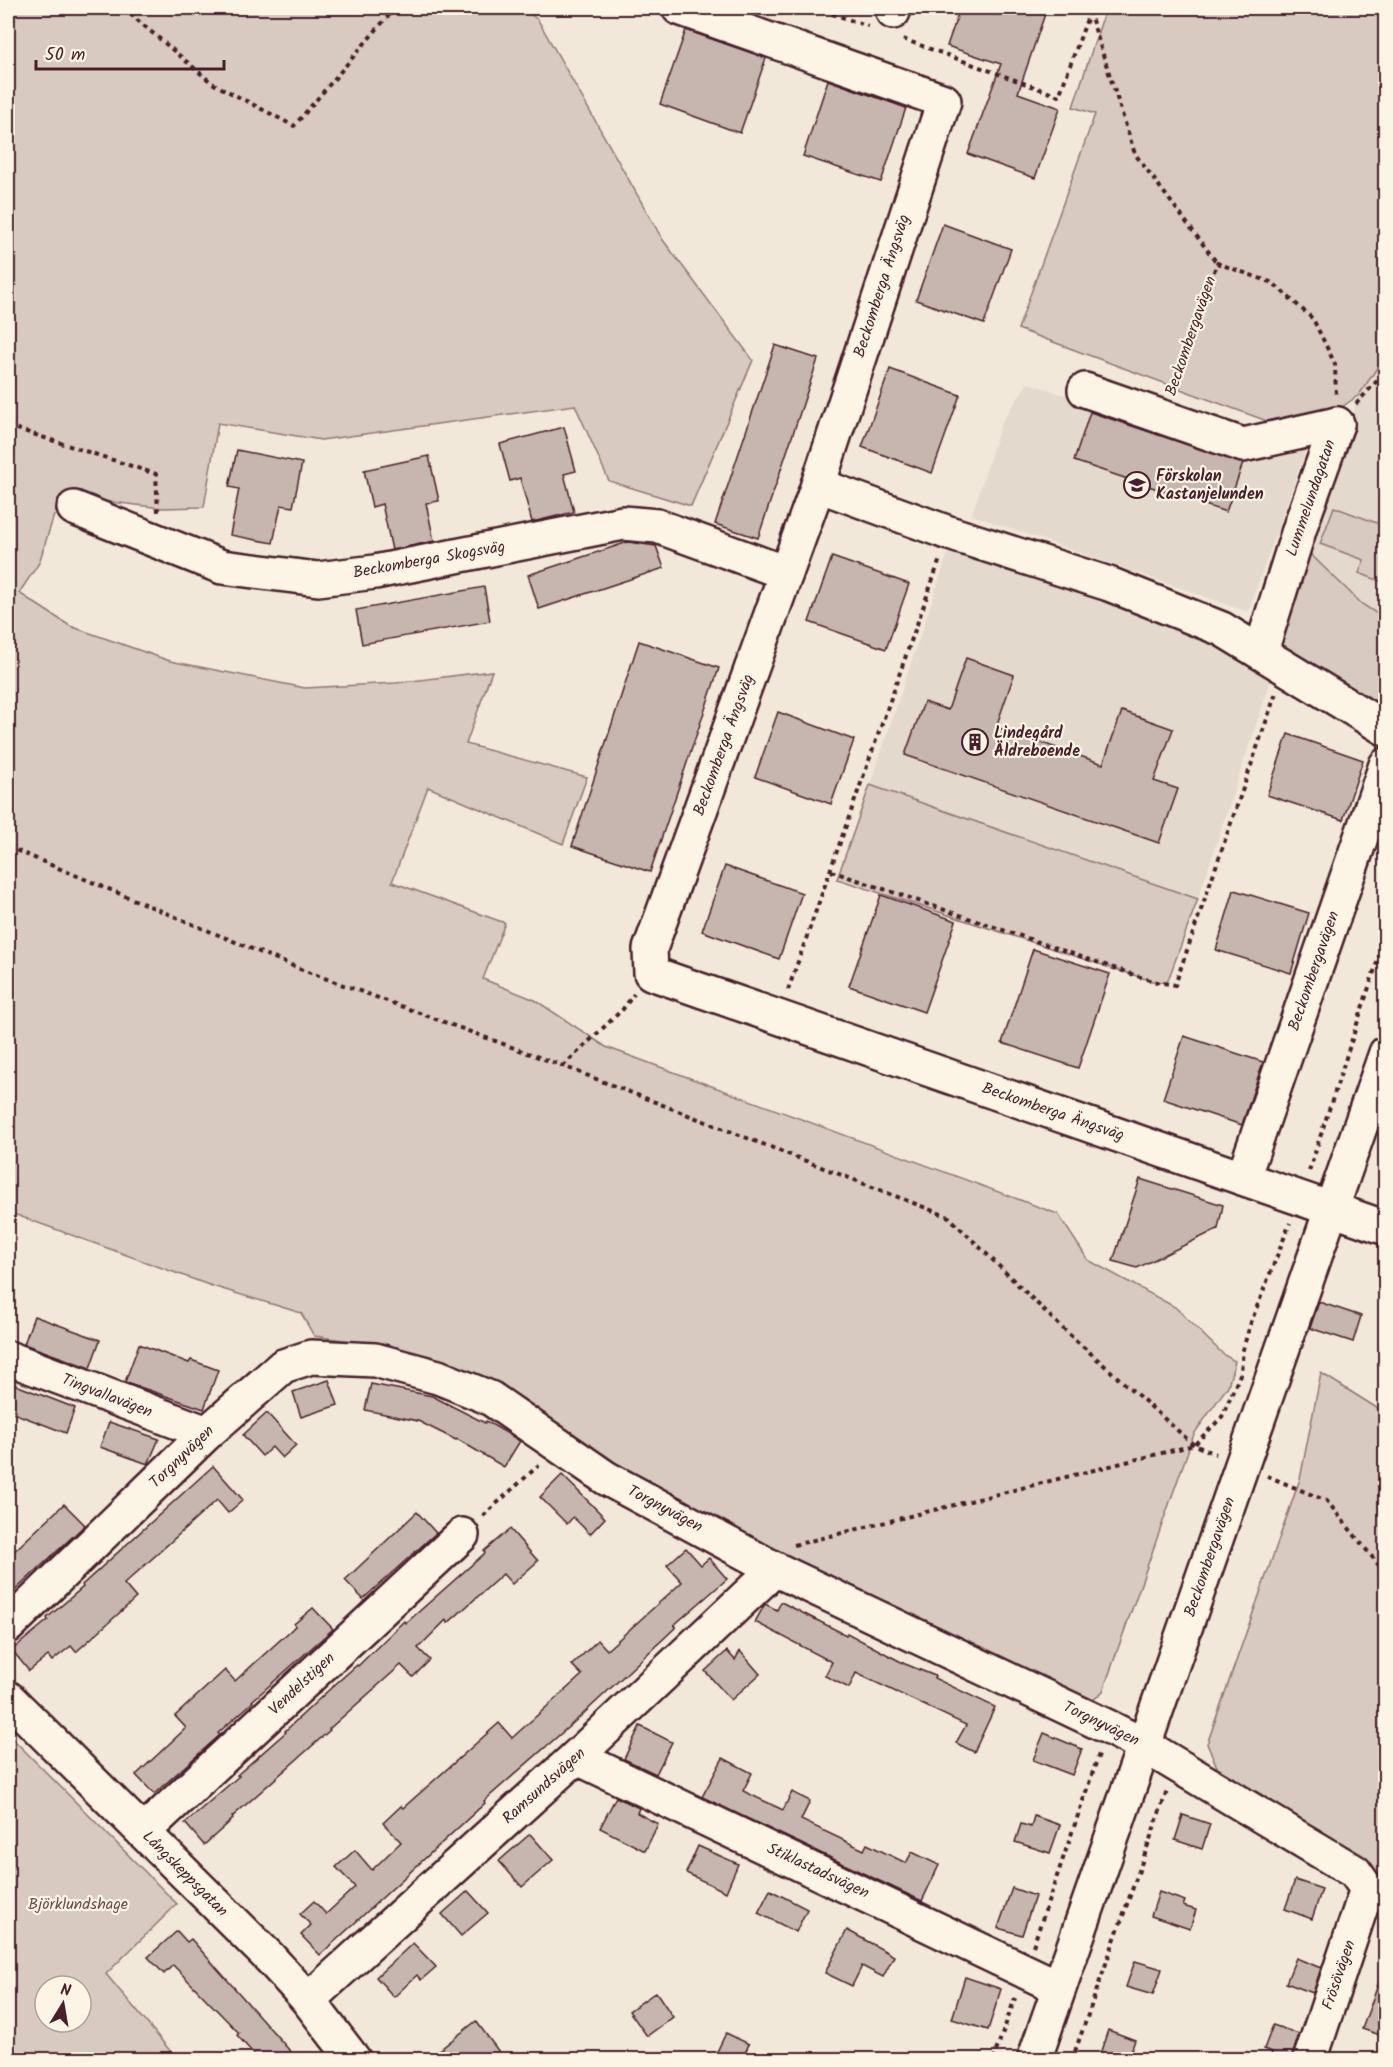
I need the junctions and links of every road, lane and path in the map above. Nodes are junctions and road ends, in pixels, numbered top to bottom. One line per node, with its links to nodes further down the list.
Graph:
1 (123, 8): 2 (path)
2 (395, 8)
3 (680, 8): 13 (street, Beckomberga Ängsväg)
4 (815, 8): 6 (path)
5 (1090, 9): 6 (path); 7 (path)
6 (890, 21)
7 (1217, 263): 10 (path, Beckombergavägen); 11 (path, Beckombergavägen)
8 (1386, 371): 11 (path)
9 (1085, 390): 10 (street, Lummelundagatan)
10 (1163, 417): 11 (street, Lummelundagatan)
11 (1337, 424): 18 (street, Lummelundagatan)
12 (8, 426): 16 (path)
13 (818, 485): 15 (street); 17 (street, Beckomberga Ängsväg)
14 (74, 508): 16 (street, Beckomberga Skogsväg)
15 (949, 533): 18 (street); 22 (path)
16 (159, 542): 17 (street, Beckomberga Skogsväg)
17 (786, 573): 24 (street, Beckomberga Ängsväg)
18 (1273, 659): 19 (street); 22 (path)
19 (1386, 729)
20 (1386, 765): 28 (street, Beckombergavägen)
21 (8, 847): 27 (path)
22 (831, 872): 25 (path)
23 (1386, 935): 29 (path)
24 (651, 972): 25 (street, Beckomberga Ängsväg); 27 (path)
25 (778, 1017): 28 (street, Beckomberga Ängsväg)
26 (1386, 1053): 30 (street, Beckombergavägen)
27 (563, 1066): 34 (path)
28 (1243, 1178): 29 (street, Beckomberga Ängsväg)
29 (1300, 1197): 30 (street, Beckomberga Ängsväg); 34 (path)
30 (1332, 1209): 31 (street, Beckomberga Ängsväg); 36 (street, Beckombergavägen)
31 (1386, 1228)
32 (8, 1358): 33 (street, Tingvallavägen)
33 (207, 1433): 35 (street, Torgnyvägen); 40 (street, Torgnyvägen)
34 (1194, 1445): 36 (path); 38 (path)
35 (560, 1447): 37 (path); 38 (street, Torgnyvägen)
36 (1242, 1465): 39 (path); 43 (street, Beckombergavägen)
37 (462, 1535): 46 (street, Vendelstigen)
38 (763, 1562): 42 (street, Torgnyvägen); 44 (street, Ramsundsvägen)
39 (1386, 1574)
40 (8, 1626)
41 (8, 1698): 46 (street, Långskeppsgatan)
42 (1108, 1727): 43 (street, Torgnyvägen); 48 (path)
43 (1145, 1746): 45 (street, Torgnyvägen); 49 (street, Beckombergavägen)
44 (576, 1757): 48 (street, Stiklastadsvägen); 50 (street, Ramsundsvägen)
45 (1176, 1765): 47 (street, Torgnyvägen); 54 (path)
46 (143, 1832): 50 (street, Långskeppsgatan)
47 (1367, 1889): 55 (street, Frösövägen)
48 (1025, 1970): 49 (street, Stiklastadsvägen); 52 (path)
49 (1058, 1987): 53 (street, Beckombergavägen)
50 (308, 2000): 51 (street, Långskeppsgatan)
51 (354, 2060)
52 (993, 2060)
53 (1034, 2060)
54 (1072, 2060)
55 (1310, 2060)

